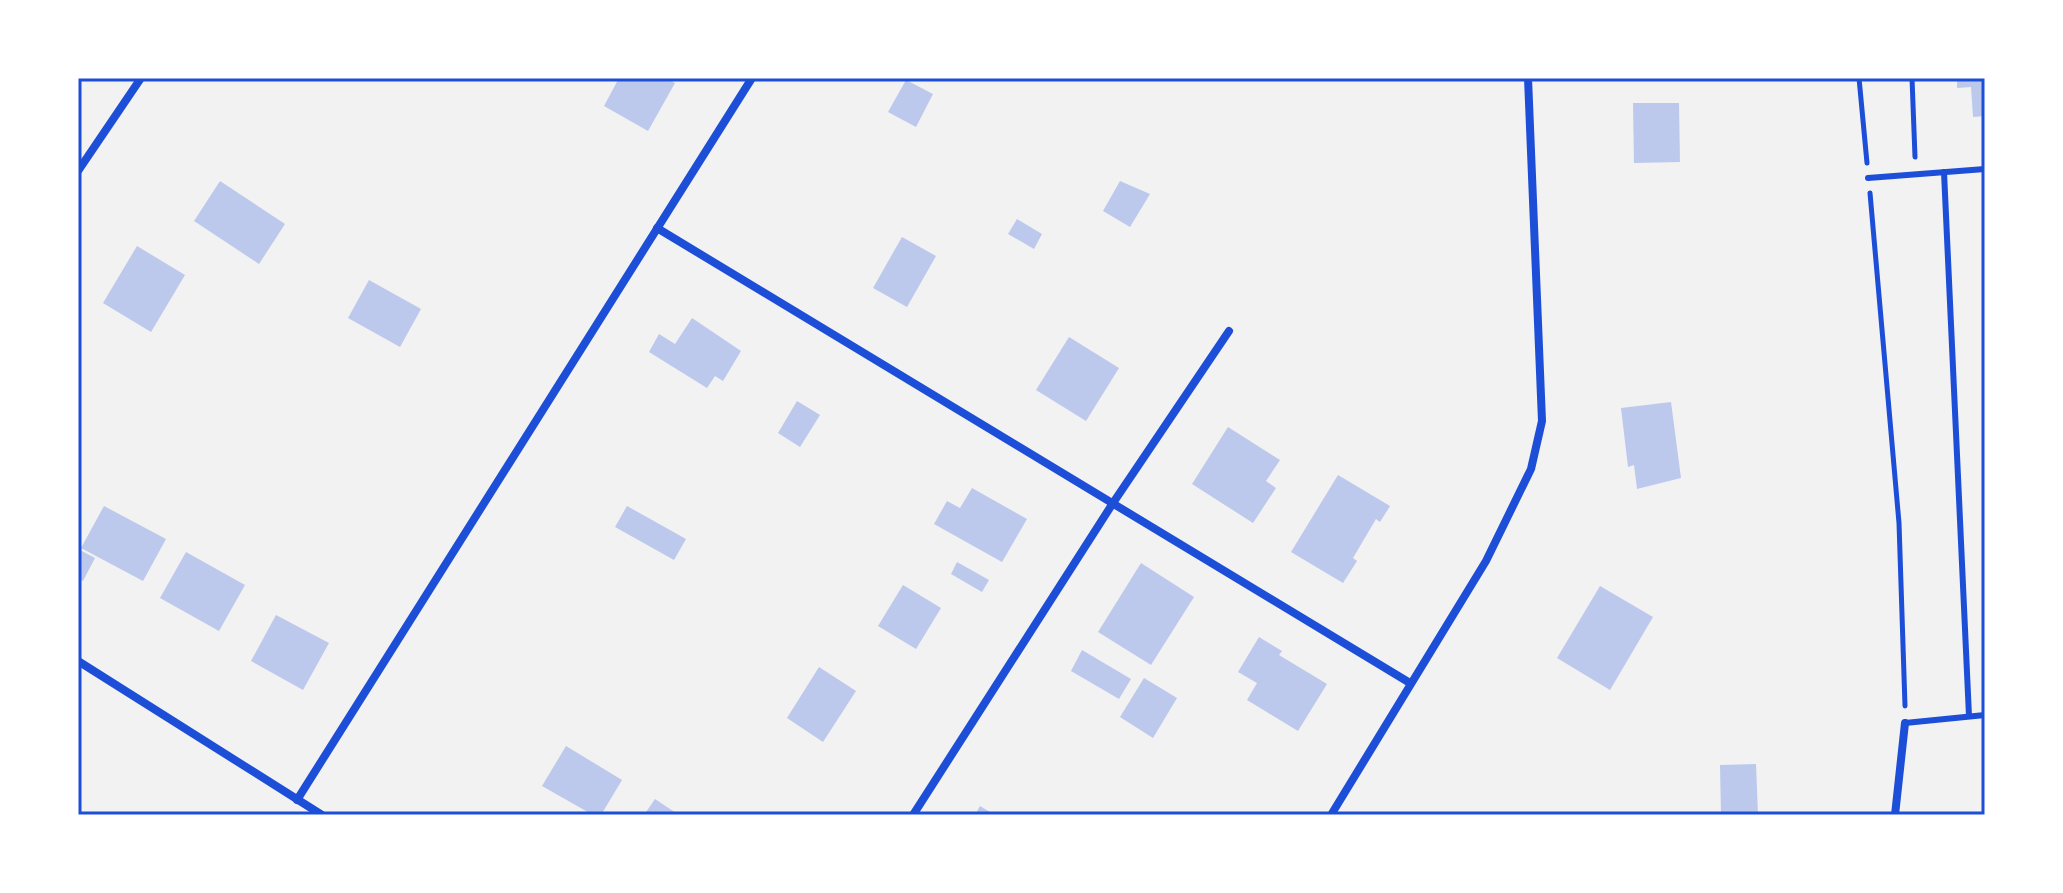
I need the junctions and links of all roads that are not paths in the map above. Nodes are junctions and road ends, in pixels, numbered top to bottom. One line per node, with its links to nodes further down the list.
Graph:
1 (141, 78): 5 (street)
2 (752, 78): 8 (street)
3 (1528, 78): 12 (street)
4 (1985, 169): 6 (lane)
5 (78, 171)
6 (1944, 172): 7 (lane); 14 (lane)
7 (1868, 178)
8 (657, 228): 10 (street); 16 (street)
9 (1229, 331): 10 (street)
10 (1113, 503): 12 (street); 18 (street)
11 (78, 661): 16 (street)
12 (1410, 683): 19 (street)
13 (1985, 715): 14 (lane)
14 (1969, 716): 15 (lane)
15 (1905, 723): 20 (street)
16 (297, 800): 17 (street)
17 (322, 815)
18 (913, 815)
19 (1331, 815)
20 (1895, 815)

